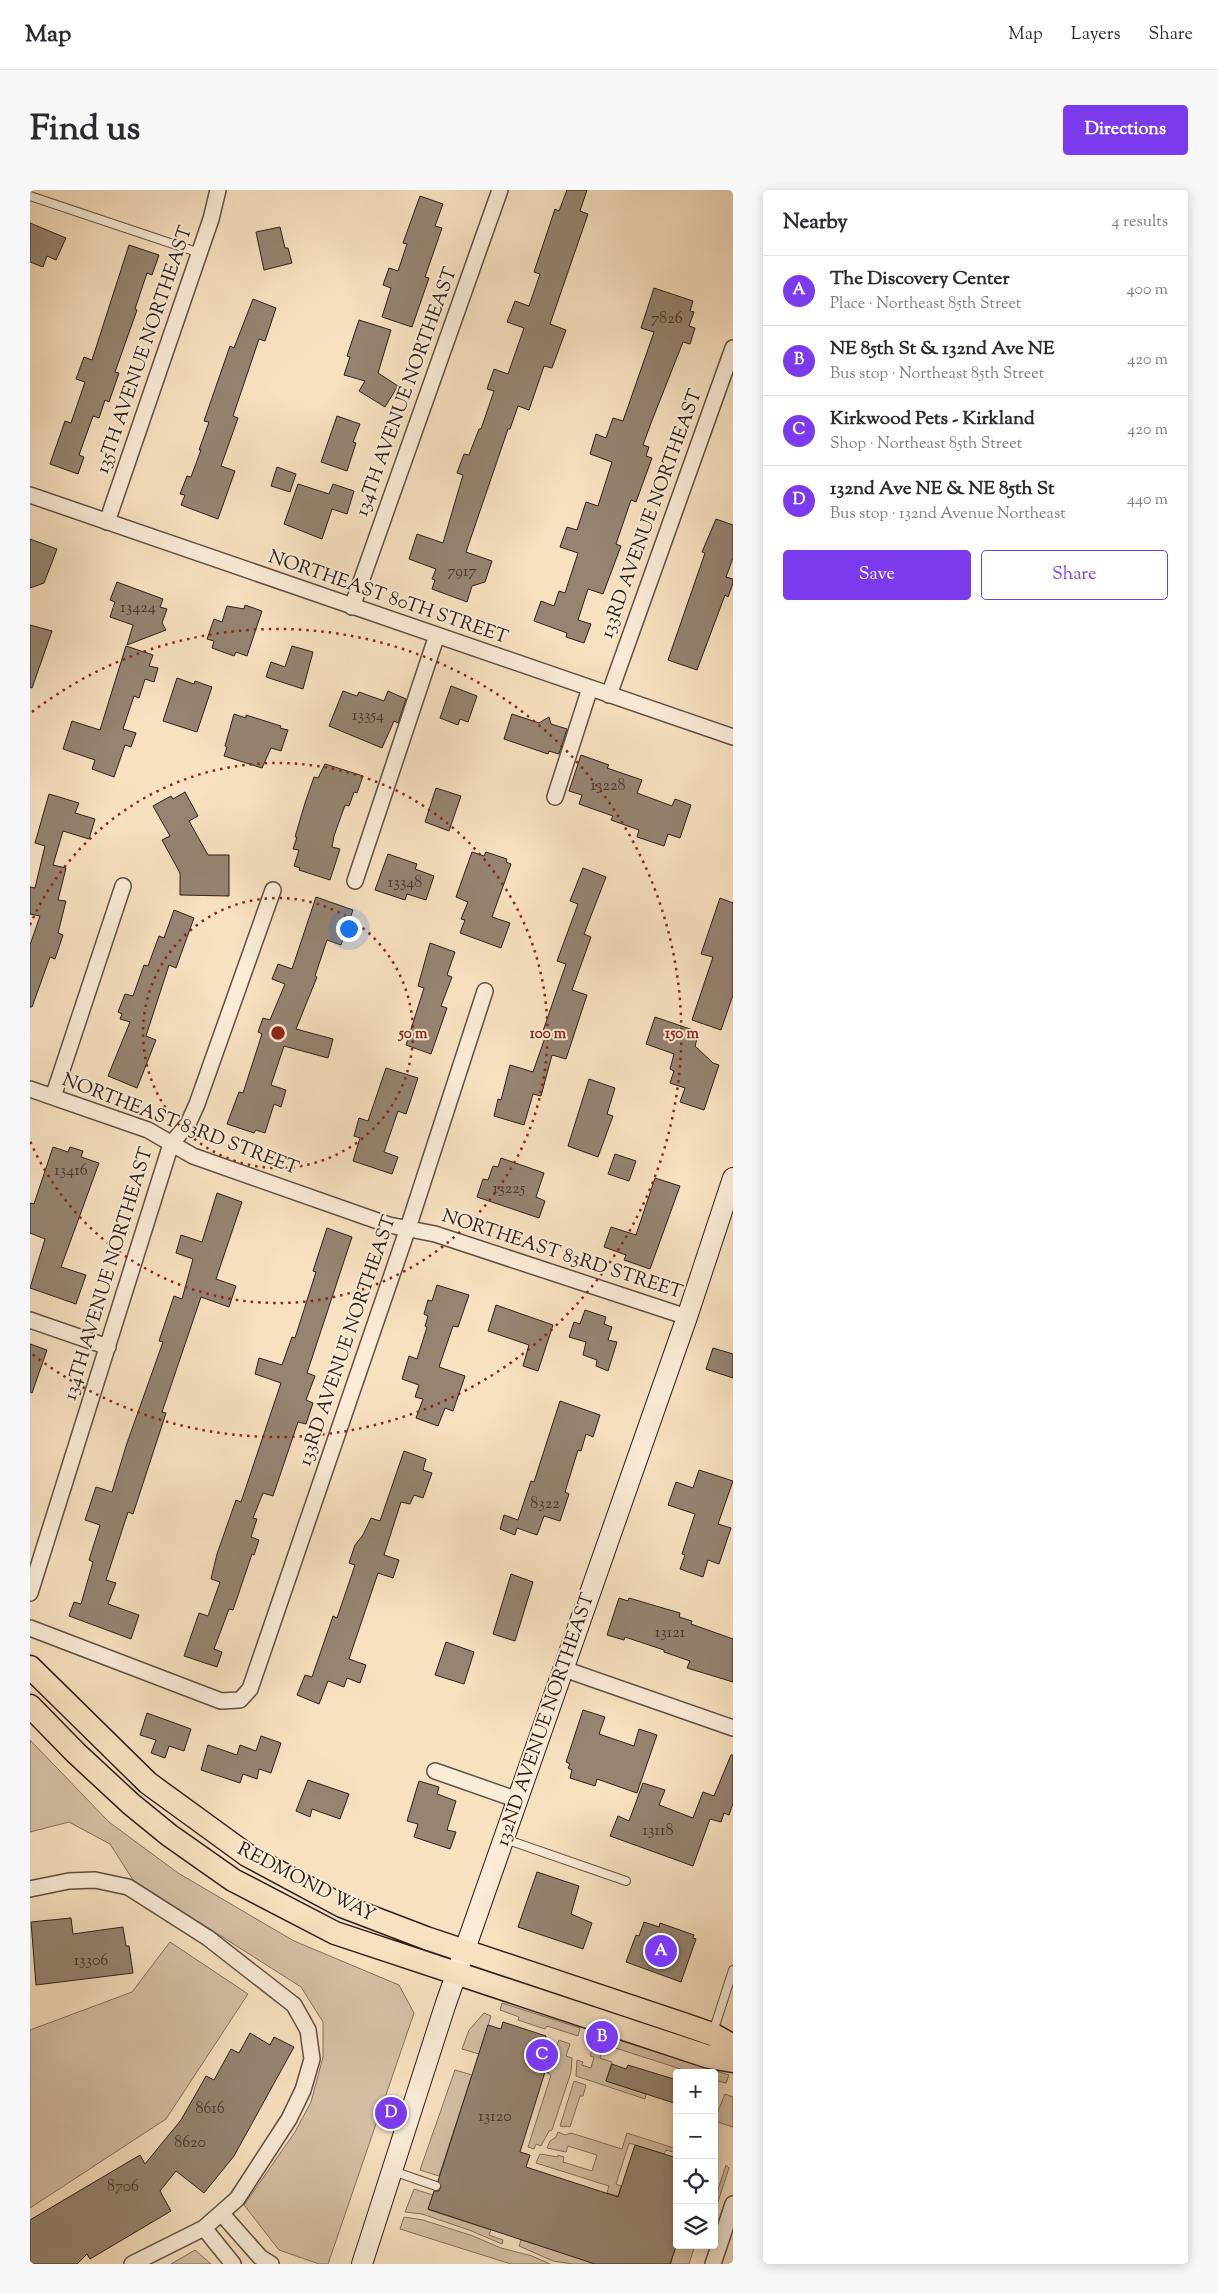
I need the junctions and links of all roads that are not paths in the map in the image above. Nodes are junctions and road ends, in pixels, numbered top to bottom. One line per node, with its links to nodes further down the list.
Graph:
1 (218, 190): 4 (street, 135TH AVENUE NORTHEAST)
2 (500, 190): 8 (street, 134TH AVENUE NORTHEAST)
3 (30, 196): 4 (lane)
4 (200, 253): 7 (street, 135TH AVENUE NORTHEAST)
5 (733, 348): 11 (street, 133RD AVENUE NORTHEAST)
6 (30, 495): 7 (street, NORTHEAST 80TH STREET)
7 (107, 522): 8 (street, NORTHEAST 80TH STREET)
8 (352, 607): 9 (street, NORTHEAST 80TH STREET)
9 (437, 635): 10 (street, NORTHEAST 80TH STREET); 14 (street)
10 (590, 688): 11 (street, NORTHEAST 80TH STREET); 13 (street)
11 (609, 694): 12 (street, NORTHEAST 80TH STREET)
12 (733, 737)
13 (555, 797)
14 (355, 881)
15 (124, 886): 19 (street)
16 (273, 890): 20 (street, 134TH AVENUE NORTHEAST)
17 (485, 991): 22 (street, 133RD AVENUE NORTHEAST)
18 (30, 1089): 19 (street, NORTHEAST 83RD STREET)
19 (53, 1097): 20 (street, NORTHEAST 83RD STREET)
20 (171, 1144): 22 (street, NORTHEAST 83RD STREET); 25 (street, 134TH AVENUE NORTHEAST)
21 (733, 1178): 23 (main road, 132ND AVENUE NORTHEAST)
22 (408, 1228): 23 (street, NORTHEAST 83RD STREET); 27 (street, 133RD AVENUE NORTHEAST)
23 (687, 1317): 29 (main road, 132ND AVENUE NORTHEAST)
24 (30, 1320): 25 (street)
25 (108, 1348): 26 (street, 134TH AVENUE NORTHEAST)
26 (30, 1593)
27 (30, 1628)
28 (30, 1667): 37 (main road, REDMOND WAY)
29 (564, 1669): 31 (street); 33 (main road, 132ND AVENUE NORTHEAST)
30 (30, 1706): 39 (main road, REDMOND WAY)
31 (733, 1728)
32 (435, 1771): 33 (street)
33 (518, 1800): 34 (main road, 132ND AVENUE NORTHEAST)
34 (504, 1839): 35 (lane); 37 (main road, 132ND AVENUE NORTHEAST)
35 (626, 1880)
36 (30, 1889): 46 (street)
37 (464, 1953): 39 (main road, 132ND AVENUE NORTHEAST); 40 (main road, REDMOND WAY)
38 (733, 1970): 40 (lane)
39 (457, 1974): 42 (main road, REDMOND WAY); 43 (main road, 132ND AVENUE NORTHEAST)
40 (712, 2034): 41 (main road, REDMOND WAY)
41 (733, 2046)
42 (733, 2061)
43 (392, 2170): 44 (lane); 51 (main road, 132ND AVENUE NORTHEAST)
44 (436, 2186)
45 (733, 2204): 52 (street)
46 (222, 2214): 47 (street); 50 (street)
47 (204, 2228): 48 (street); 49 (street)
48 (132, 2264)
49 (233, 2264)
50 (271, 2264)
51 (362, 2264)
52 (713, 2264)

